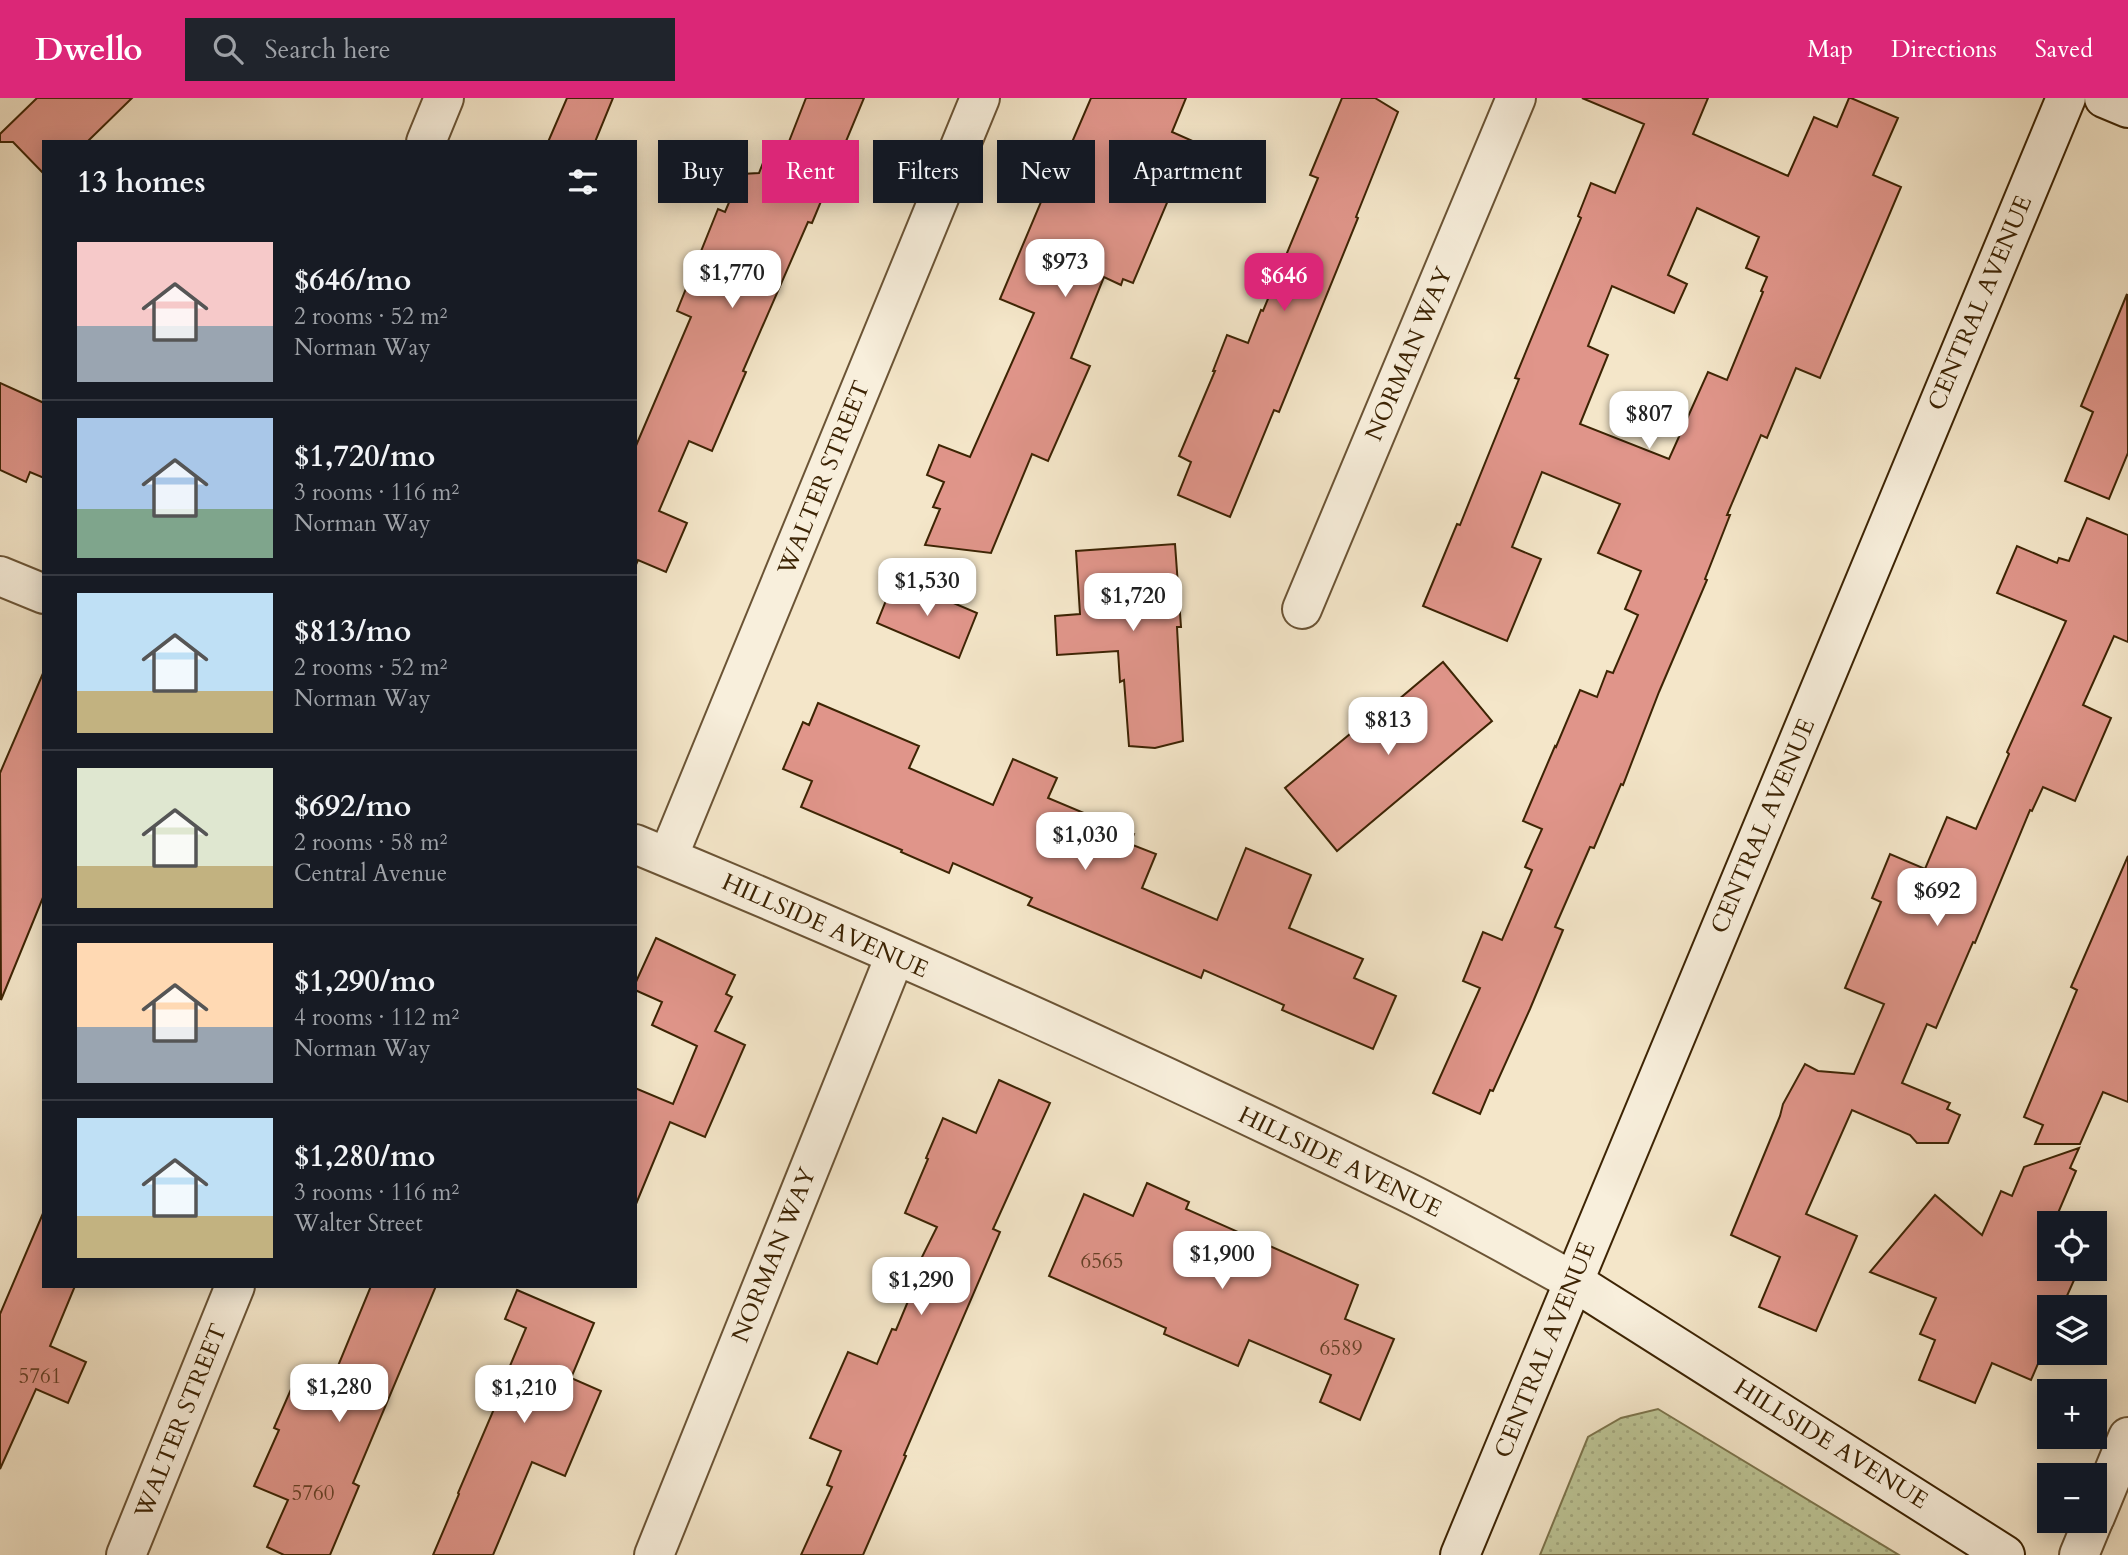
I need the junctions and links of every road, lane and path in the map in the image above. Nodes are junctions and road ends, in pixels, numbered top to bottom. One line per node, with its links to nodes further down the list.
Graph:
1 (444, 98): 7 (street)
2 (980, 98): 11 (street, WALTER STREET)
3 (1516, 98): 10 (street, NORMAN WAY)
4 (2066, 98): 13 (street, CENTRAL AVENUE)
5 (2104, 98): 6 (street)
6 (2128, 108)
7 (427, 140)
8 (0, 576): 9 (street)
9 (42, 593)
10 (1302, 609)
11 (652, 851): 12 (street, HILLSIDE AVENUE)
12 (895, 956): 13 (street, HILLSIDE AVENUE); 19 (street, NORMAN WAY)
13 (1573, 1281): 20 (street, CENTRAL AVENUE); 21 (street, HILLSIDE AVENUE)
14 (234, 1288): 18 (street, WALTER STREET)
15 (2128, 1437): 16 (street)
16 (2107, 1488)
17 (2088, 1533): 22 (street)
18 (126, 1555)
19 (654, 1555)
20 (1460, 1555)
21 (2005, 1555)
22 (2079, 1555)

